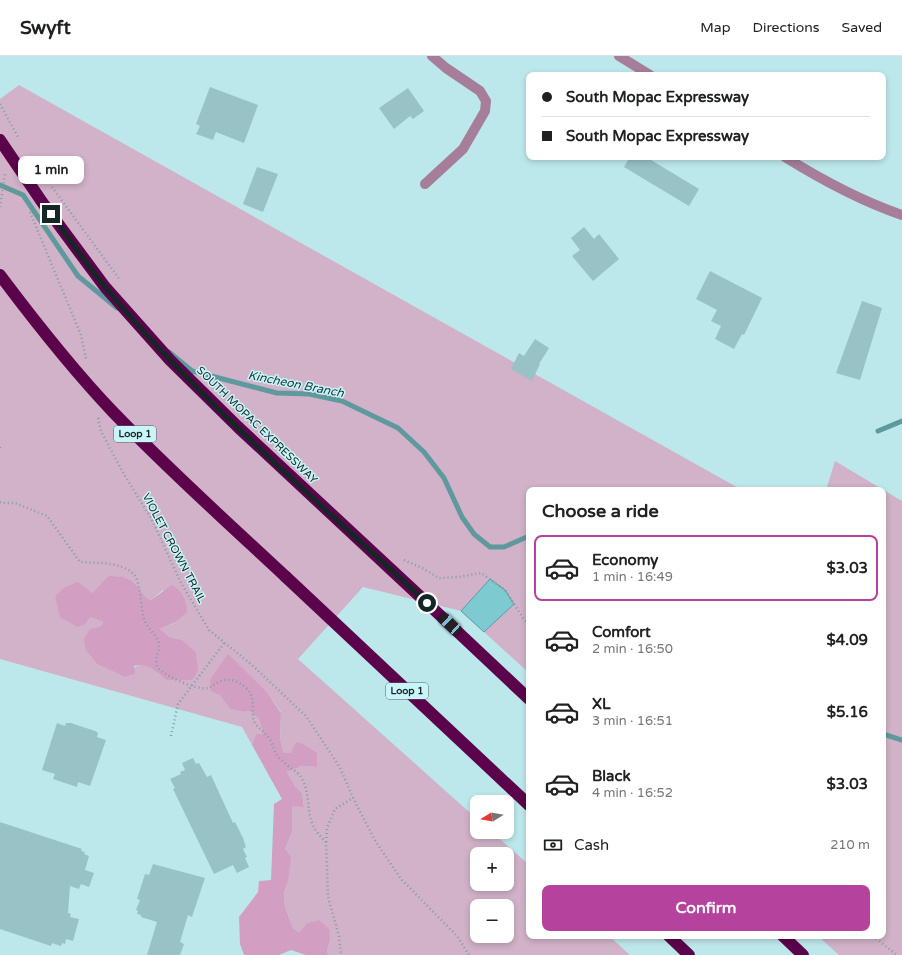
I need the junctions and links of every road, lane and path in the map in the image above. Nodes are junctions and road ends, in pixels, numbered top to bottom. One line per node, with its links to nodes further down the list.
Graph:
1 (432, 56): 8 (street)
2 (623, 57): 3 (street)
3 (646, 72)
4 (0, 104): 6 (path)
5 (0, 140): 23 (highway, SOUTH MOPAC EXPRESSWAY, bridge)
6 (20, 141)
7 (790, 160): 11 (street)
8 (424, 184)
9 (50, 185): 13 (path)
10 (28, 209): 14 (path)
11 (902, 215)
12 (0, 275): 26 (highway, Loop 1, bridge)
13 (124, 285)
14 (87, 365)
15 (98, 416): 21 (path, VIOLET CROWN TRAIL)
16 (0, 446): 17 (path)
17 (0, 450)
18 (0, 502): 22 (path)
19 (400, 558): 20 (path)
20 (526, 621)
21 (225, 642): 22 (path); 25 (path, VIOLET CROWN TRAIL)
22 (192, 685): 24 (path); 27 (path)
23 (526, 696)
24 (171, 736)
25 (353, 798): 27 (path); 32 (path, VIOLET CROWN TRAIL)
26 (526, 802)
27 (326, 842): 31 (path)
28 (672, 939): 33 (highway)
29 (786, 939): 34 (highway)
30 (877, 939): 35 (path)
31 (341, 955)
32 (469, 955)
33 (689, 955)
34 (804, 955)
35 (897, 955)

